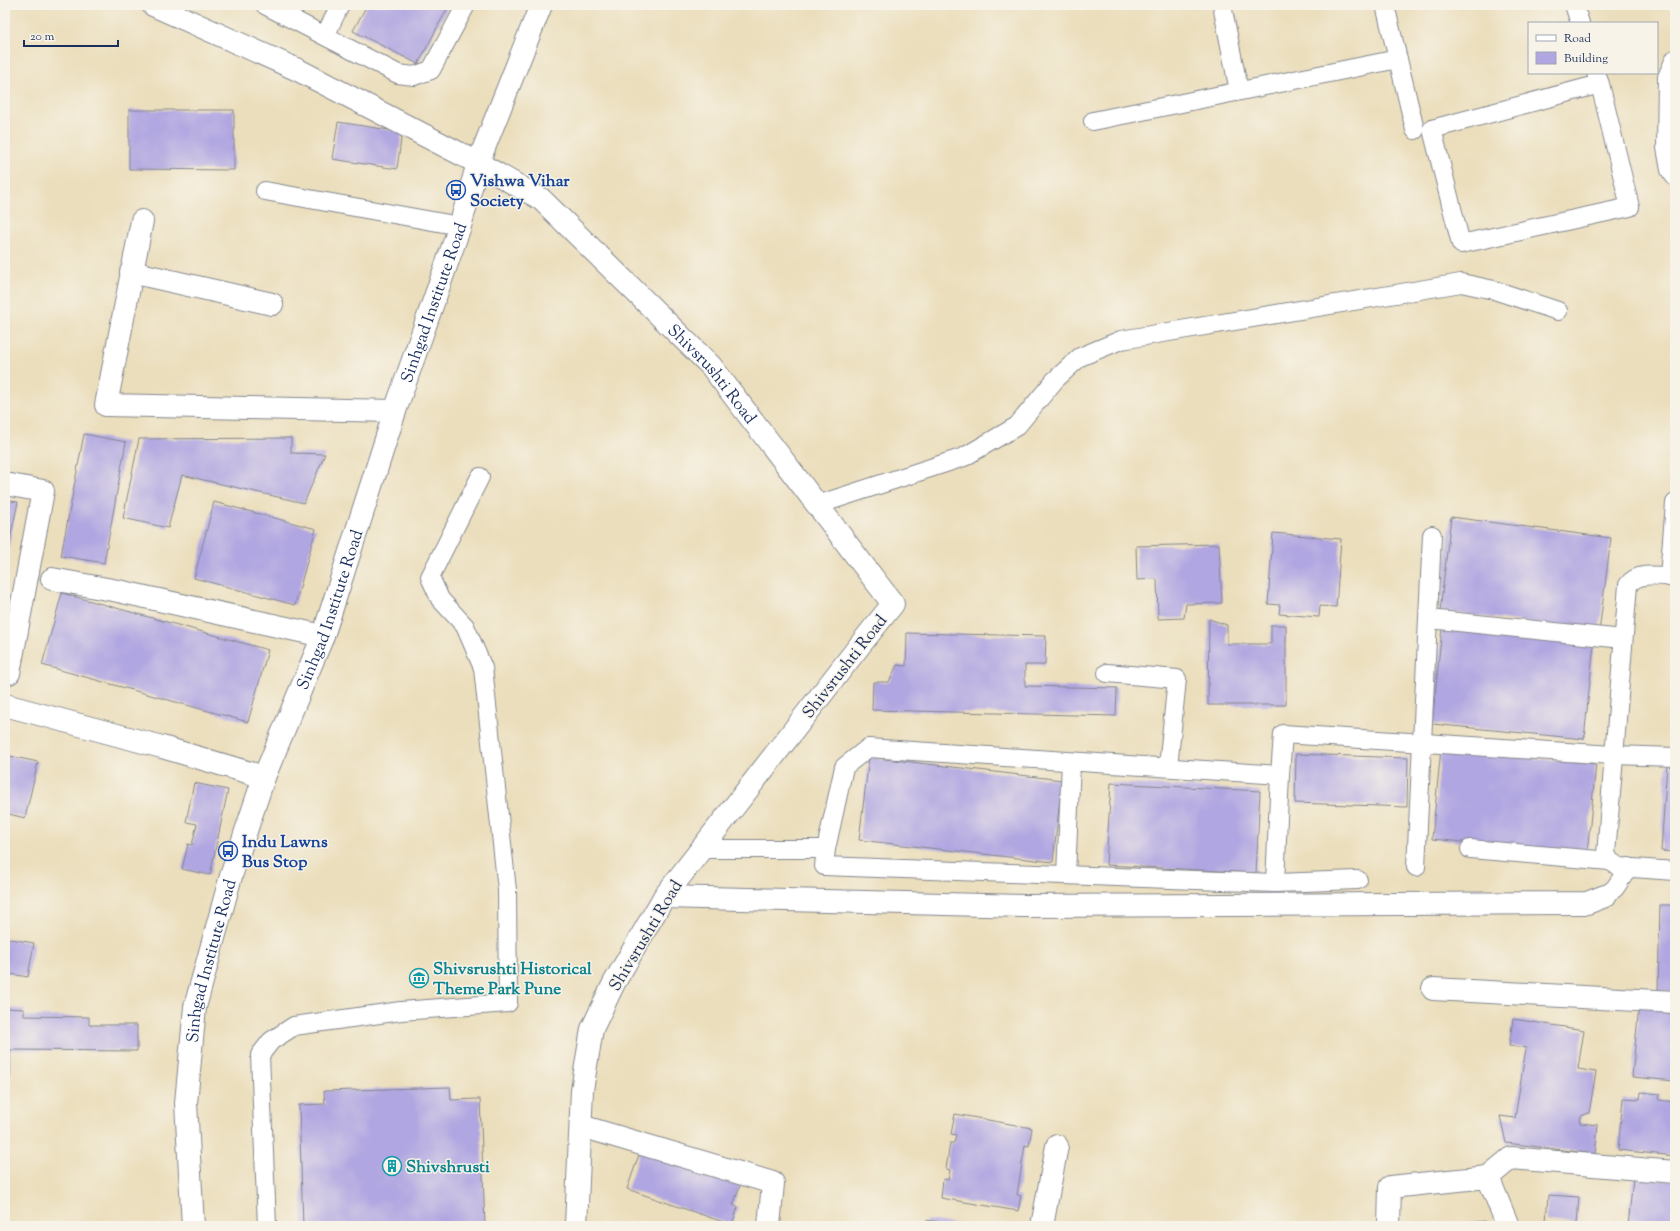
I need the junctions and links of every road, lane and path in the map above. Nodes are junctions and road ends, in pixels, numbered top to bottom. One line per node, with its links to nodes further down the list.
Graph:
1 (153, 5): 17 (street, Shivsrushti Road)
2 (265, 5): 10 (lane)
3 (340, 5): 10 (lane)
4 (466, 5): 10 (lane)
5 (541, 5): 17 (street, Sinhgad Institute Road)
6 (1222, 5): 14 (lane)
7 (1574, 5): 9 (lane)
8 (1387, 6): 11 (lane)
9 (1580, 22)
10 (325, 36)
11 (1398, 59): 14 (lane); 16 (lane)
12 (1675, 59): 18 (lane)
13 (1598, 78): 13 (lane)
14 (1239, 91): 15 (lane)
15 (1093, 121)
16 (1415, 130)
17 (478, 163): 21 (street, Sinhgad Institute Road); 29 (street, Shivsrushti Road)
18 (1675, 177)
19 (265, 191): 21 (lane)
20 (142, 221): 22 (street)
21 (460, 226): 25 (street, Sinhgad Institute Road)
22 (132, 272): 23 (street); 25 (street)
23 (272, 304)
24 (1558, 311): 29 (lane)
25 (395, 411): 34 (street, Sinhgad Institute Road)
26 (480, 476): 65 (lane)
27 (5, 484): 36 (street)
28 (1675, 503): 31 (lane)
29 (817, 505): 46 (street, Shivsrushti Road)
30 (1432, 535): 33 (lane)
31 (1672, 577): 35 (lane)
32 (52, 579): 34 (street)
33 (1429, 619): 35 (lane); 39 (lane)
34 (323, 636): 45 (street, Sinhgad Institute Road)
35 (1623, 639): 40 (lane)
36 (5, 672)
37 (1107, 673): 43 (lane)
38 (5, 705): 45 (street)
39 (1423, 744): 40 (lane); 44 (lane); 50 (lane)
40 (1614, 756): 41 (lane); 49 (lane)
41 (1675, 757)
42 (1071, 762): 43 (lane); 47 (lane); 53 (lane)
43 (1168, 767): 44 (lane)
44 (1280, 775): 55 (lane)
45 (264, 777): 64 (street, Sinhgad Institute Road)
46 (701, 849): 47 (lane); 57 (street, Shivsrushti Road)
47 (826, 849): 53 (lane)
48 (1470, 849): 49 (lane)
49 (1610, 861): 51 (lane)
50 (1416, 867)
51 (1629, 867): 52 (lane); 56 (lane)
52 (1675, 871)
53 (1066, 875): 55 (lane)
54 (1358, 880): 55 (lane)
55 (1276, 883)
56 (1605, 896): 57 (street)
57 (664, 897): 60 (street, Shivsrushti Road)
58 (1433, 989): 59 (street)
59 (1675, 1002)
60 (580, 1126): 66 (street, Shivsrushti Road); 67 (street)
61 (1057, 1146): 68 (street)
62 (1675, 1172): 63 (street)
63 (1488, 1177): 69 (street); 70 (street)
64 (193, 1226)
65 (267, 1226)
66 (576, 1226)
67 (770, 1226)
68 (1042, 1226)
69 (1389, 1226)
70 (1508, 1226)

